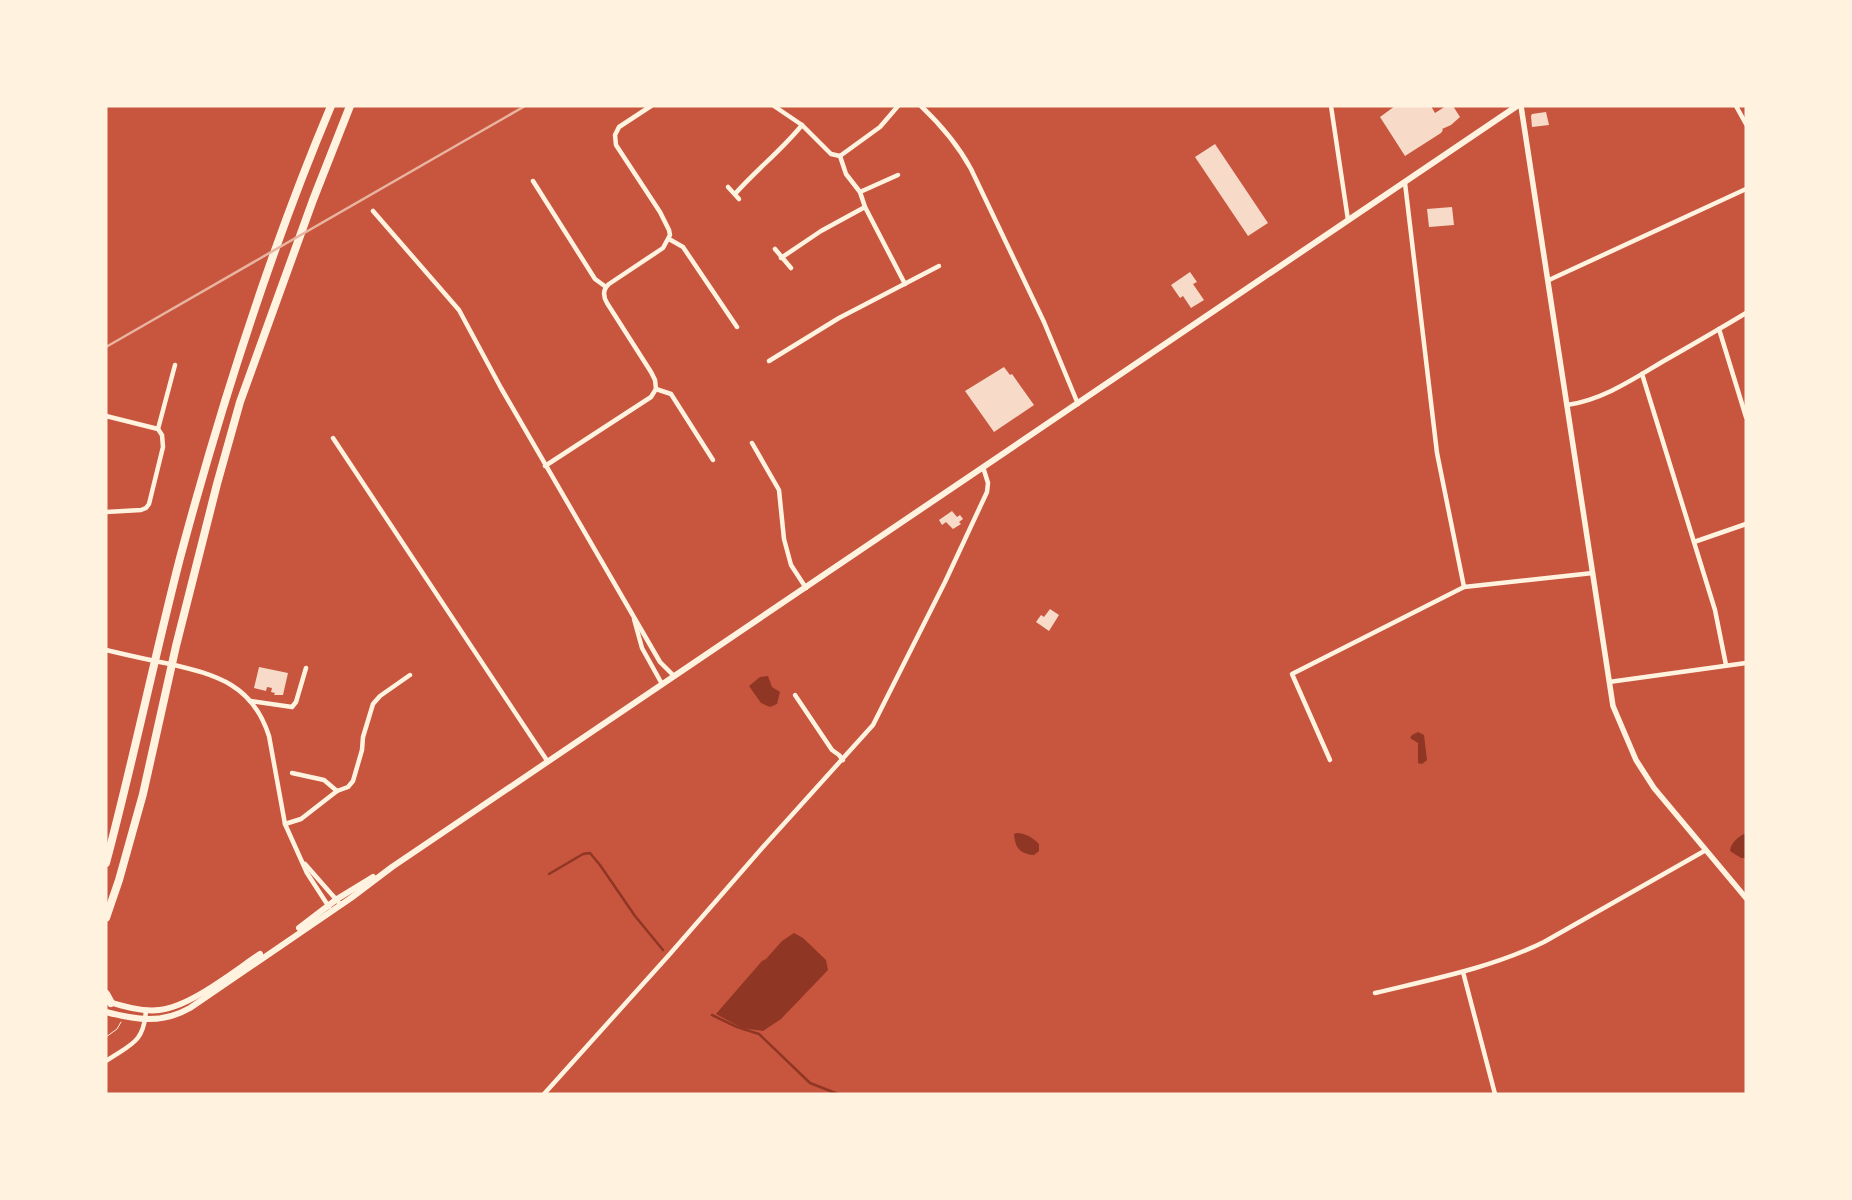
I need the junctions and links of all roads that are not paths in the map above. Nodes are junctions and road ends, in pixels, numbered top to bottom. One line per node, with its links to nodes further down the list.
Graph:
1 (331, 106): 75 (highway)
2 (350, 106): 79 (highway)
3 (652, 106): 25 (street)
4 (898, 106): 13 (street)
5 (921, 106): 40 (street)
6 (1331, 106): 24 (street)
7 (1517, 106): 16 (main road)
8 (1521, 106): 30 (street)
9 (1736, 106): 11 (street)
10 (775, 107): 12 (street)
11 (1746, 124)
12 (802, 125): 13 (street); 20 (street)
13 (840, 156): 19 (street)
14 (898, 175): 19 (street)
15 (534, 182): 32 (street)
16 (1405, 183): 24 (main road); 54 (street)
17 (728, 187): 20 (street)
18 (1746, 190): 30 (street)
19 (860, 192): 22 (street)
20 (735, 194): 21 (street)
21 (739, 199)
22 (865, 208): 27 (street); 31 (street)
23 (373, 211): 48 (street)
24 (1348, 220): 40 (main road)
25 (669, 239): 32 (street); 34 (street)
26 (776, 249): 27 (street)
27 (781, 258): 29 (street)
28 (939, 266): 31 (street)
29 (791, 268)
30 (1549, 280): 41 (street)
31 (905, 284): 36 (street)
32 (606, 287): 39 (street)
33 (1746, 313): 35 (street)
34 (737, 327)
35 (1719, 329): 38 (street); 43 (street)
36 (770, 361)
37 (175, 365): 44 (street)
38 (1642, 374): 41 (street); 52 (street)
39 (656, 389): 47 (street); 48 (street)
40 (1078, 404): 49 (main road)
41 (1567, 405): 53 (street)
42 (106, 416): 44 (street)
43 (1746, 417)
44 (158, 429): 50 (street)
45 (333, 438): 69 (street)
46 (752, 443): 55 (street)
47 (713, 460)
48 (545, 466): 56 (street)
49 (983, 468): 55 (main road); 67 (street)
50 (106, 513)
51 (1746, 524): 52 (street)
52 (1694, 542): 59 (street)
53 (1593, 573): 54 (street); 63 (street)
54 (1464, 587): 68 (street)
55 (806, 588): 62 (main road)
56 (632, 615): 62 (street); 64 (street)
57 (106, 650): 66 (street)
58 (1746, 663): 59 (street)
59 (1726, 665): 63 (street)
60 (306, 668): 66 (street)
61 (410, 675): 71 (street)
62 (674, 676): 64 (main road)
63 (1609, 682): 73 (street)
64 (662, 684): 69 (main road)
65 (795, 695): 67 (street)
66 (250, 701): 72 (street)
67 (843, 760): 88 (street)
68 (1330, 760)
69 (548, 762): 77 (main road)
70 (292, 773): 71 (street)
71 (337, 791): 72 (street)
72 (285, 824): 74 (street)
73 (1706, 850): 76 (street); 80 (street)
74 (301, 859): 77 (street); 78 (street)
75 (106, 863)
76 (1746, 898)
77 (339, 902): 78 (main road)
78 (330, 908): 84 (main road); 86 (main road)
79 (106, 918)
80 (1463, 972): 81 (street); 89 (street)
81 (1375, 993)
82 (106, 994): 83 (highway)
83 (109, 1002): 84 (main road)
84 (146, 1010): 86 (street)
85 (106, 1012): 86 (main road)
86 (145, 1020): 87 (street)
87 (106, 1061)
88 (544, 1094)
89 (1495, 1094)

